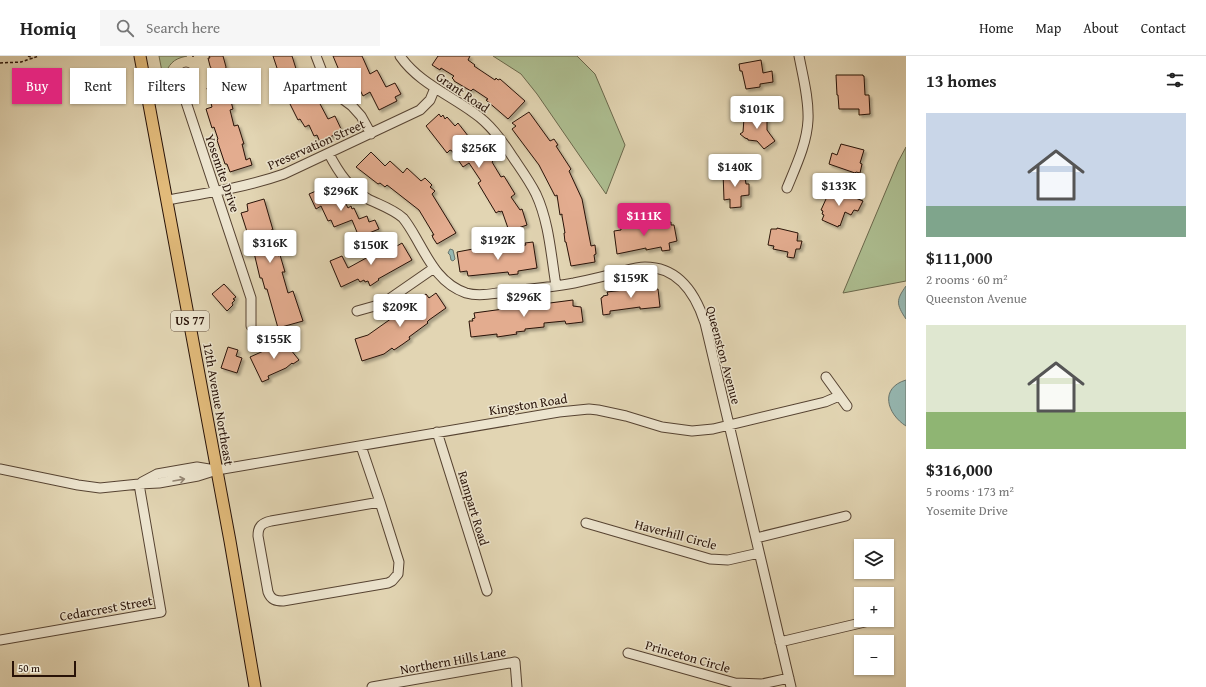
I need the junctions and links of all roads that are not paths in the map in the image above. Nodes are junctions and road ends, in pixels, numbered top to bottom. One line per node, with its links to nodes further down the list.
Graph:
1 (140, 56): 11 (main road, 12th Avenue Northeast / US 77)
2 (316, 56): 7 (street)
3 (400, 56): 5 (street, Grant Road)
4 (799, 56): 9 (street)
5 (435, 88): 7 (street, Preservation Street); 13 (street, Grant Road)
6 (187, 104): 10 (street, Yosemite Drive)
7 (371, 134): 8 (street, Preservation Street)
8 (329, 154): 10 (street, Preservation Street); 12 (street, Queenston Avenue)
9 (787, 188)
10 (216, 192): 11 (street, Preservation Street); 15 (street, Yosemite Drive)
11 (167, 200): 23 (main road, 12th Avenue Northeast / US 77)
12 (434, 268): 13 (street, Queenston Avenue); 14 (street)
13 (556, 286): 19 (street, Queenston Avenue)
14 (357, 311)
15 (251, 326)
16 (826, 377): 17 (street)
17 (839, 396): 18 (street); 19 (street, Kingston Road)
18 (847, 406)
19 (729, 425): 20 (street, Kingston Road); 28 (street, Queenston Avenue)
20 (437, 432): 21 (street, Kingston Road); 30 (street, Rampart Road)
21 (360, 446): 23 (street, Kingston Road); 25 (street)
22 (0, 469): 24 (street)
23 (217, 470): 24 (street, Kingston Road); 36 (main road, 12th Avenue Northeast / US 77)
24 (139, 484): 32 (street, Cedarcrest Street)
25 (380, 502): 25 (street)
26 (846, 516): 28 (street)
27 (586, 523): 29 (street, Haverhill Circle)
28 (756, 538): 29 (street, Queenston Avenue)
29 (759, 553): 33 (street, Queenston Avenue)
30 (486, 592)
31 (854, 625): 33 (street)
32 (0, 640)
33 (780, 642): 35 (street, Queenston Avenue)
34 (628, 653): 35 (street, Princeton Circle)
35 (790, 683)
36 (255, 687)
37 (372, 687): 38 (street, Northern Hills Lane)
38 (517, 687)

